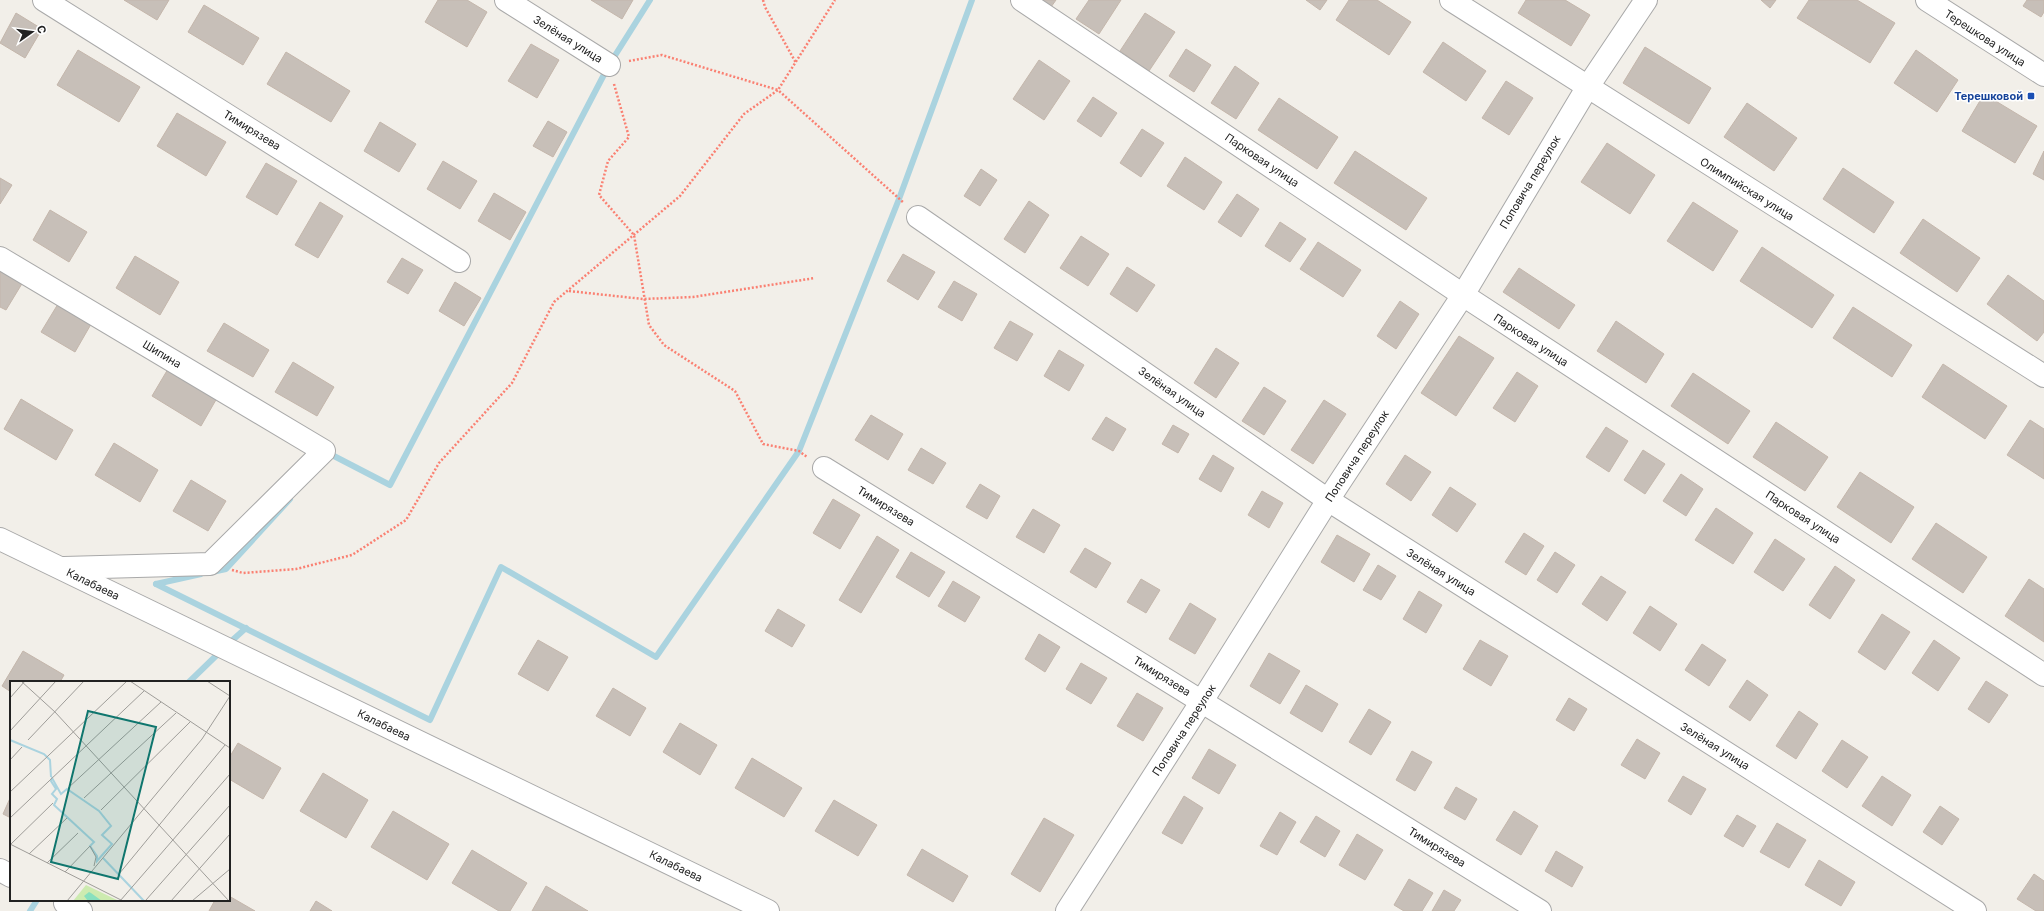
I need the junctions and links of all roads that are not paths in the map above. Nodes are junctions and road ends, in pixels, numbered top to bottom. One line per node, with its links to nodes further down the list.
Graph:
1 (44, 0): 12 (street, Тимирязева)
2 (506, 0): 7 (street, Зелёная улица)
3 (1022, 0): 13 (street, Парковая улица)
4 (1451, 0): 9 (street, Олимпийская улица)
5 (1646, 0): 9 (street, Поповича переулок)
6 (1926, 0): 8 (street, Терешкова улица)
7 (609, 65)
8 (2044, 75)
9 (1587, 88): 13 (street, Поповича переулок); 14 (street, Олимпийская улица)
10 (918, 217): 16 (street, Зелёная улица)
11 (0, 258): 18 (street, Шипина)
12 (460, 261)
13 (1462, 295): 16 (street, Поповича переулок); 19 (street, Парковая улица)
14 (2044, 376)
15 (824, 468): 20 (street, Тимирязева)
16 (1328, 500): 20 (street, Поповича переулок); 26 (street, Зелёная улица)
17 (0, 540): 18 (street, Калабаева)
18 (61, 568): 23 (street, Калабаева)
19 (2044, 675)
20 (1202, 701): 24 (street, Поповича переулок); 25 (street, Тимирязева)
21 (0, 870): 22 (street)
22 (10, 875)
23 (768, 911)
24 (1067, 911)
25 (1540, 911)
26 (1975, 911)

